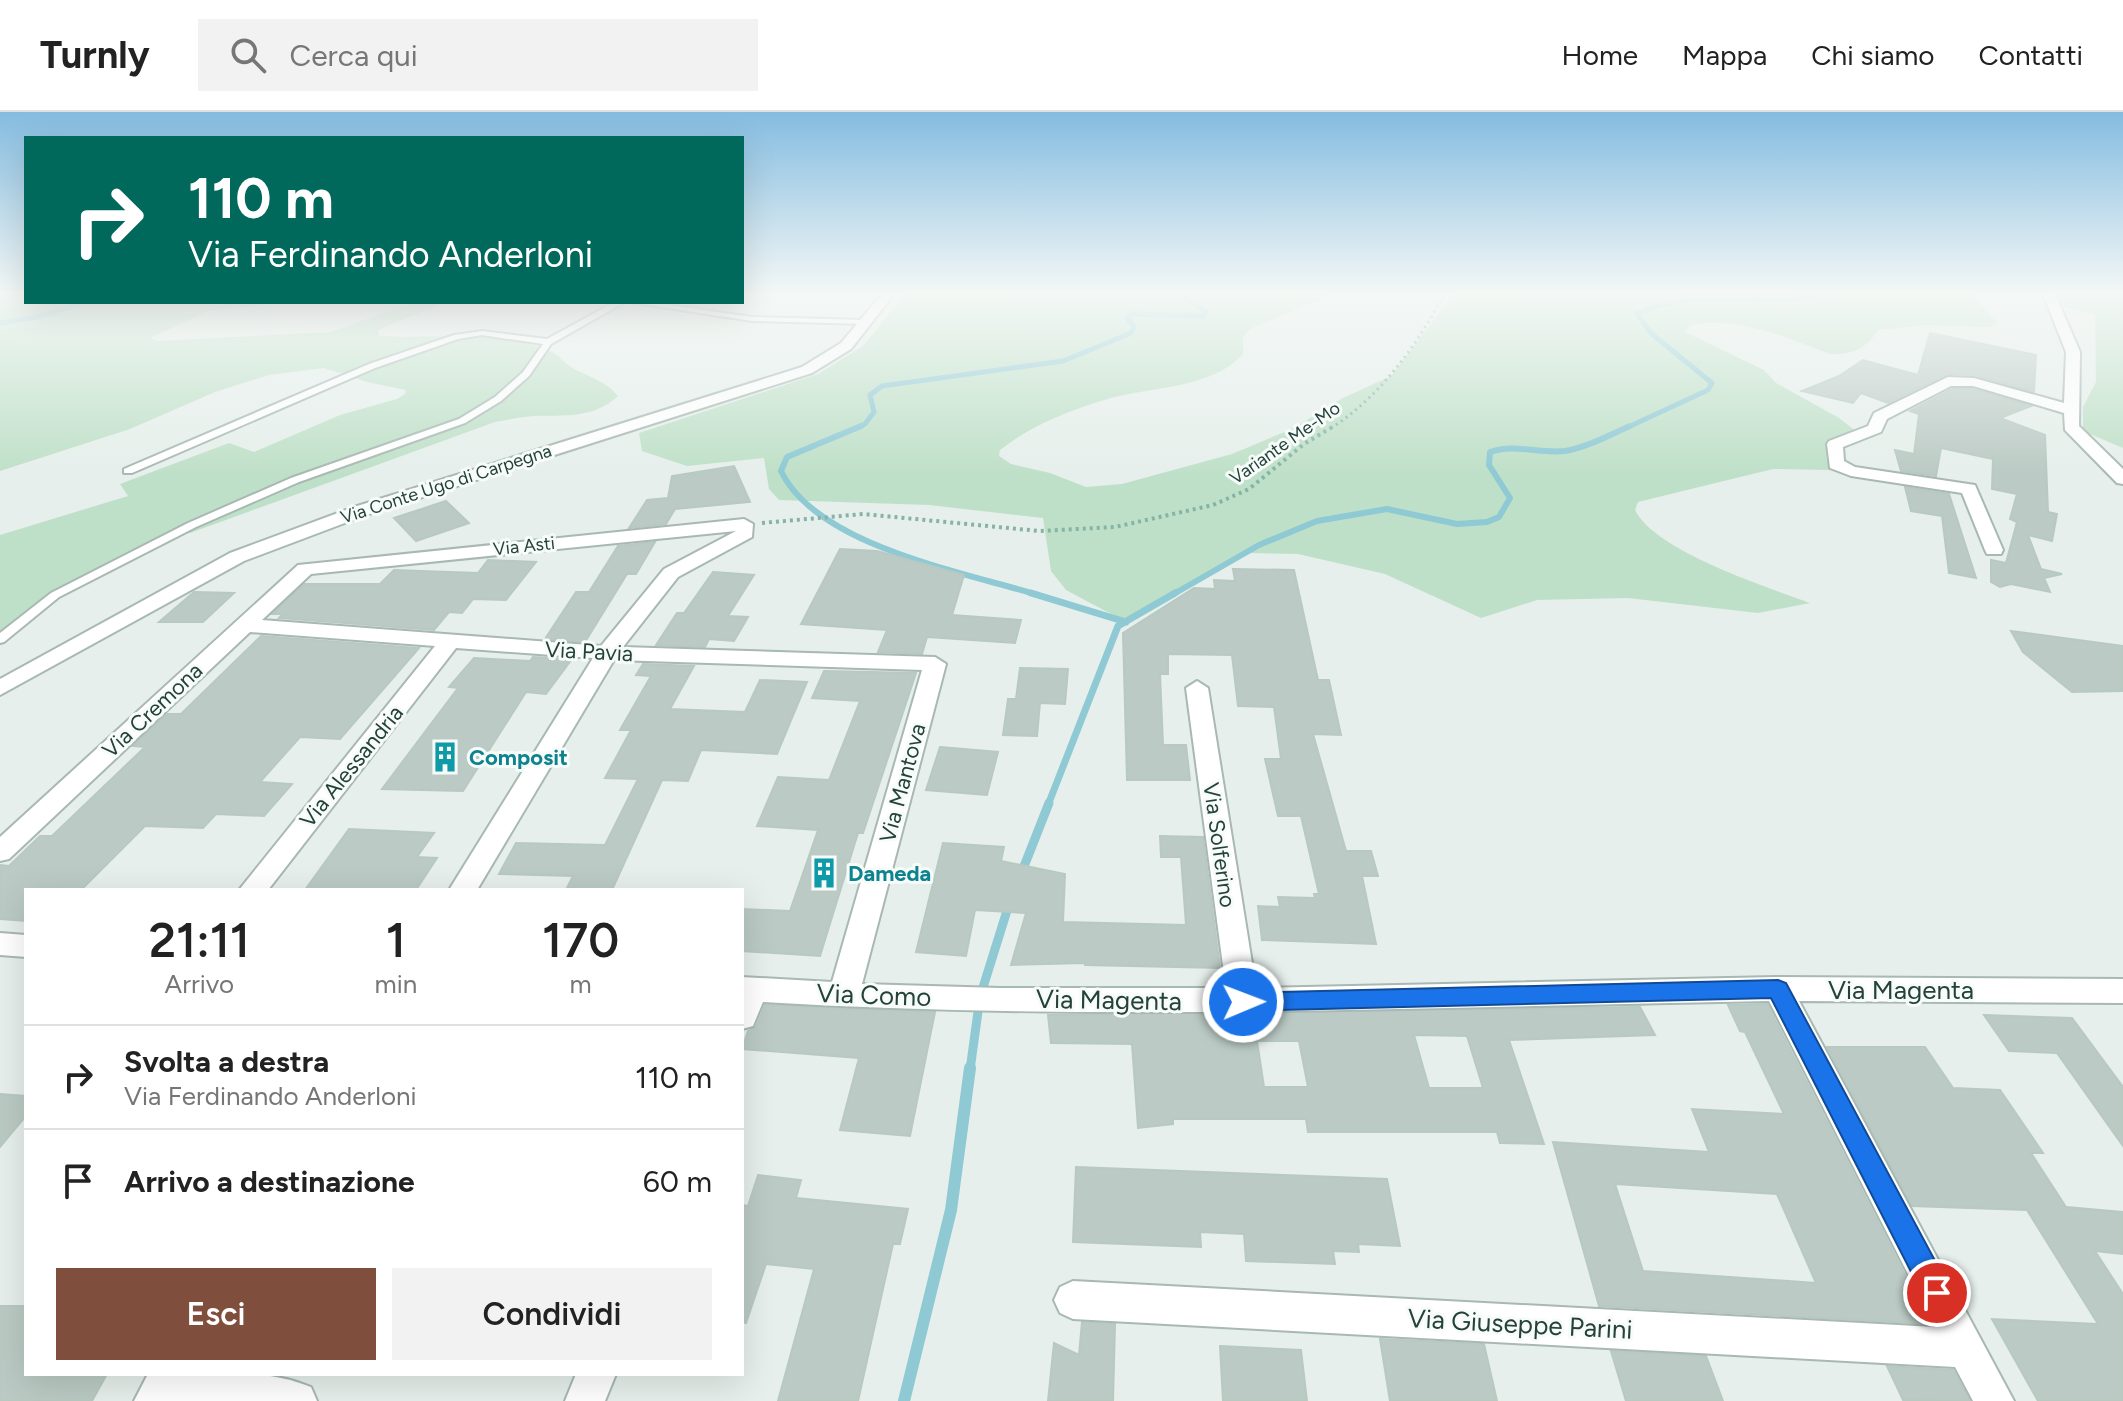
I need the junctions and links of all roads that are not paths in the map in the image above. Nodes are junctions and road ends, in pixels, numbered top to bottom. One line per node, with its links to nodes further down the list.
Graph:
1 (405, 354): 6 (lane)
2 (540, 354): 11 (lane)
3 (833, 354): 15 (street, Via Conte Ugo di Carpegna)
4 (2073, 354): 5 (street)
5 (2071, 410): 7 (street); 8 (street)
6 (128, 471)
7 (2123, 479)
8 (1994, 550)
9 (305, 569): 10 (street, Via Cremona); 13 (street, Via Asti)
10 (243, 625): 12 (street, Via Pavia); 17 (street, Via Cremona)
11 (0, 639)
12 (450, 642): 13 (street, Via Pavia); 18 (street, Via Alessandria)
13 (607, 653): 14 (street, Via Pavia); 19 (street)
14 (935, 664): 24 (street, Via Mantova)
15 (0, 688)
16 (1197, 688): 27 (street, Via Solferino)
17 (0, 852)
18 (255, 888)
19 (464, 888)
20 (0, 944): 21 (street)
21 (24, 946)
22 (1778, 989): 23 (street, Via Magenta); 27 (street, Via Magenta); 29 (street)
23 (2123, 991)
24 (844, 994): 25 (street, Via Como); 26 (street, Via Como)
25 (746, 999)
26 (1006, 999): 27 (street, Via Magenta)
27 (1243, 1002)
28 (1073, 1300): 29 (street, Via Giuseppe Parini)
29 (1966, 1348): 34 (street)
30 (595, 1376): 33 (street)
31 (164, 1385): 32 (street)
32 (297, 1401)
33 (585, 1401)
34 (1994, 1401)

